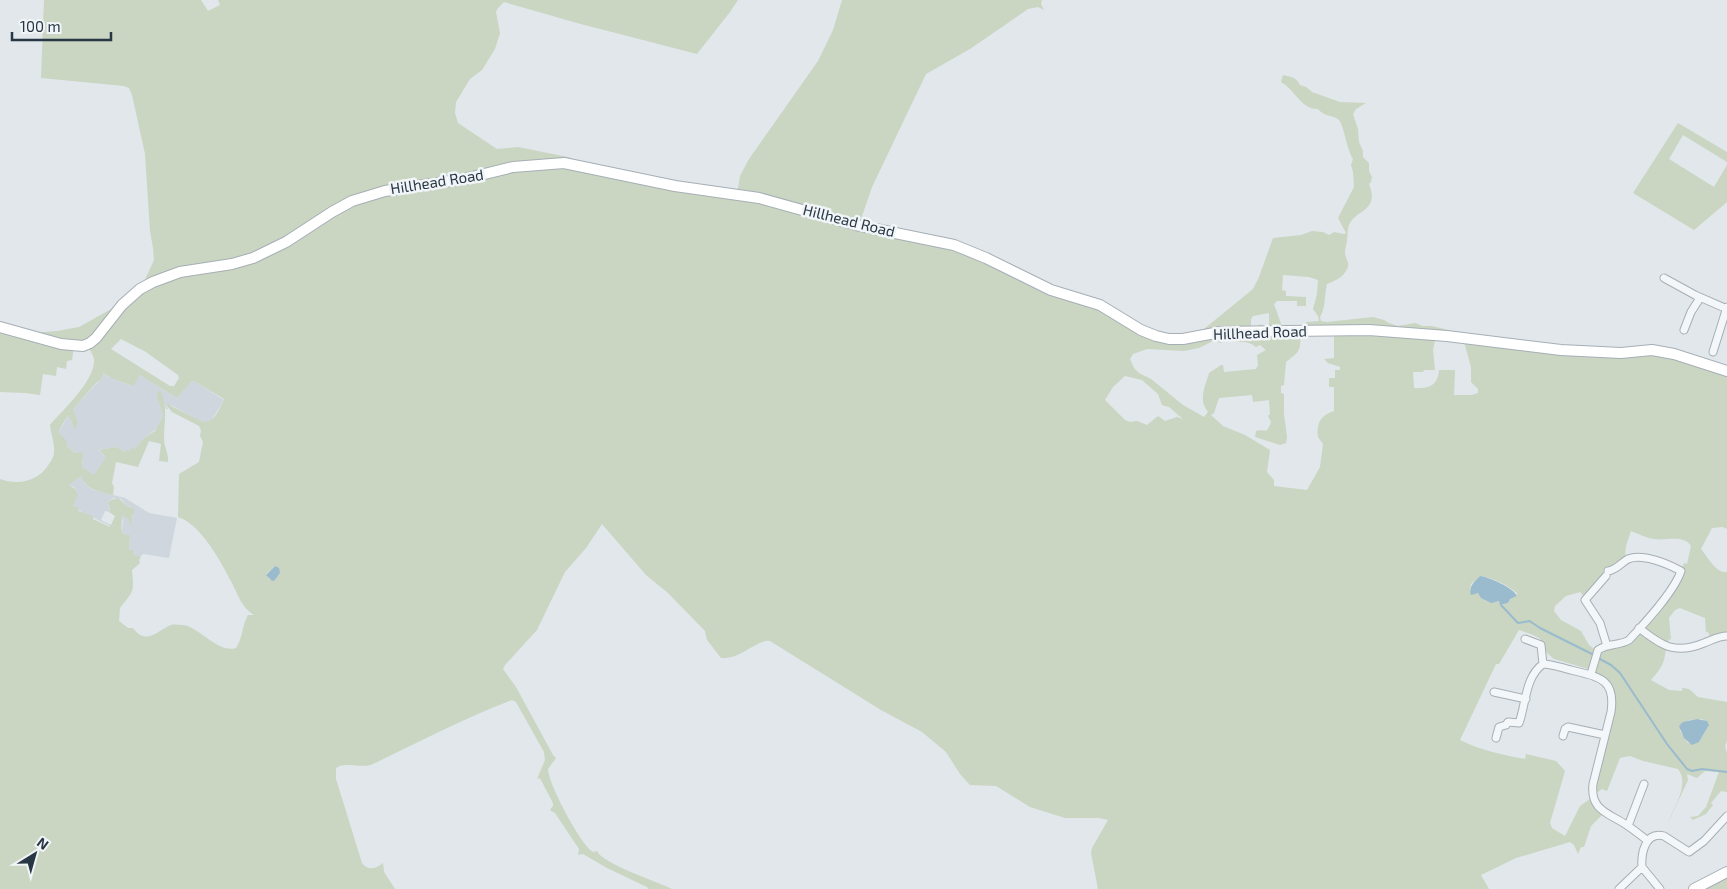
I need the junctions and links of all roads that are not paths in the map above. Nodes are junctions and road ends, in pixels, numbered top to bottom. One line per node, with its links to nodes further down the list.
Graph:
1 (1664, 278): 2 (street)
2 (1700, 298): 3 (street); 5 (street)
3 (1727, 308): 6 (street)
4 (0, 327): 7 (street, Hillhead Road)
5 (1684, 330)
6 (1712, 352)
7 (1727, 371)
8 (1683, 563): 9 (street)
9 (1681, 571): 10 (street); 13 (street)
10 (1639, 628): 11 (street); 13 (street)
11 (1727, 636)
12 (1525, 639): 14 (street)
13 (1607, 646): 15 (street)
14 (1543, 664): 15 (street); 17 (street)
15 (1591, 674): 18 (street)
16 (1494, 692): 17 (street)
17 (1526, 699): 20 (street)
18 (1605, 735): 19 (street); 23 (street)
19 (1564, 736)
20 (1496, 738)
21 (1644, 784): 23 (street)
22 (1727, 816): 24 (street)
23 (1628, 826): 24 (street)
24 (1648, 841): 25 (street)
25 (1642, 868): 27 (street); 28 (street)
26 (1727, 872): 29 (street)
27 (1619, 889)
28 (1660, 889)
29 (1694, 889)

